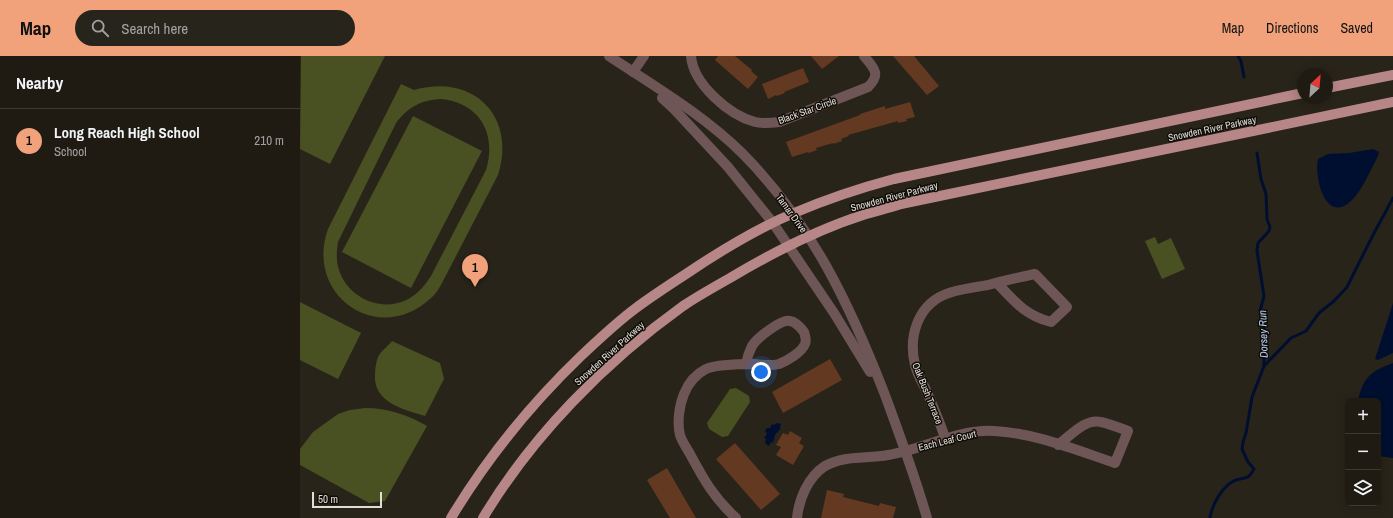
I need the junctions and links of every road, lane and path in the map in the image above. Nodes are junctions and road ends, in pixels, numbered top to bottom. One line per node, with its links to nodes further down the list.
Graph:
1 (609, 56): 5 (street, Tamar Drive)
2 (644, 56): 5 (street)
3 (691, 56): 4 (street, Black Star Circle)
4 (864, 56)
5 (633, 72): 10 (street, Tamar Drive); 11 (street, Tamar Drive)
6 (1393, 75): 7 (main road)
7 (1333, 87)
8 (1297, 94): 10 (main road, Snowden River Parkway)
9 (1393, 102): 12 (main road, Snowden River Parkway)
10 (794, 213): 11 (main road, Snowden River Parkway); 12 (street, Tamar Drive)
11 (773, 223): 13 (street, Tamar Drive); 20 (main road, Snowden River Parkway)
12 (808, 236): 13 (main road, Snowden River Parkway); 16 (street, Tamar Drive)
13 (789, 245): 16 (street, Tamar Drive); 21 (main road, Snowden River Parkway)
14 (998, 283): 14 (street, Oak Bush Terrace); 17 (street, Oak Bush Terrace)
15 (746, 364): 15 (street); 22 (street)
16 (888, 403): 19 (street, Tamar Drive)
17 (945, 438): 18 (street, Each Leaf Court); 19 (street, Each Leaf Court)
18 (1058, 445): 18 (street, Each Leaf Court)
19 (906, 450): 23 (street, Each Leaf Court); 24 (street, Tamar Drive)
20 (451, 518)
21 (483, 518)
22 (736, 518)
23 (796, 518)
24 (927, 518)

